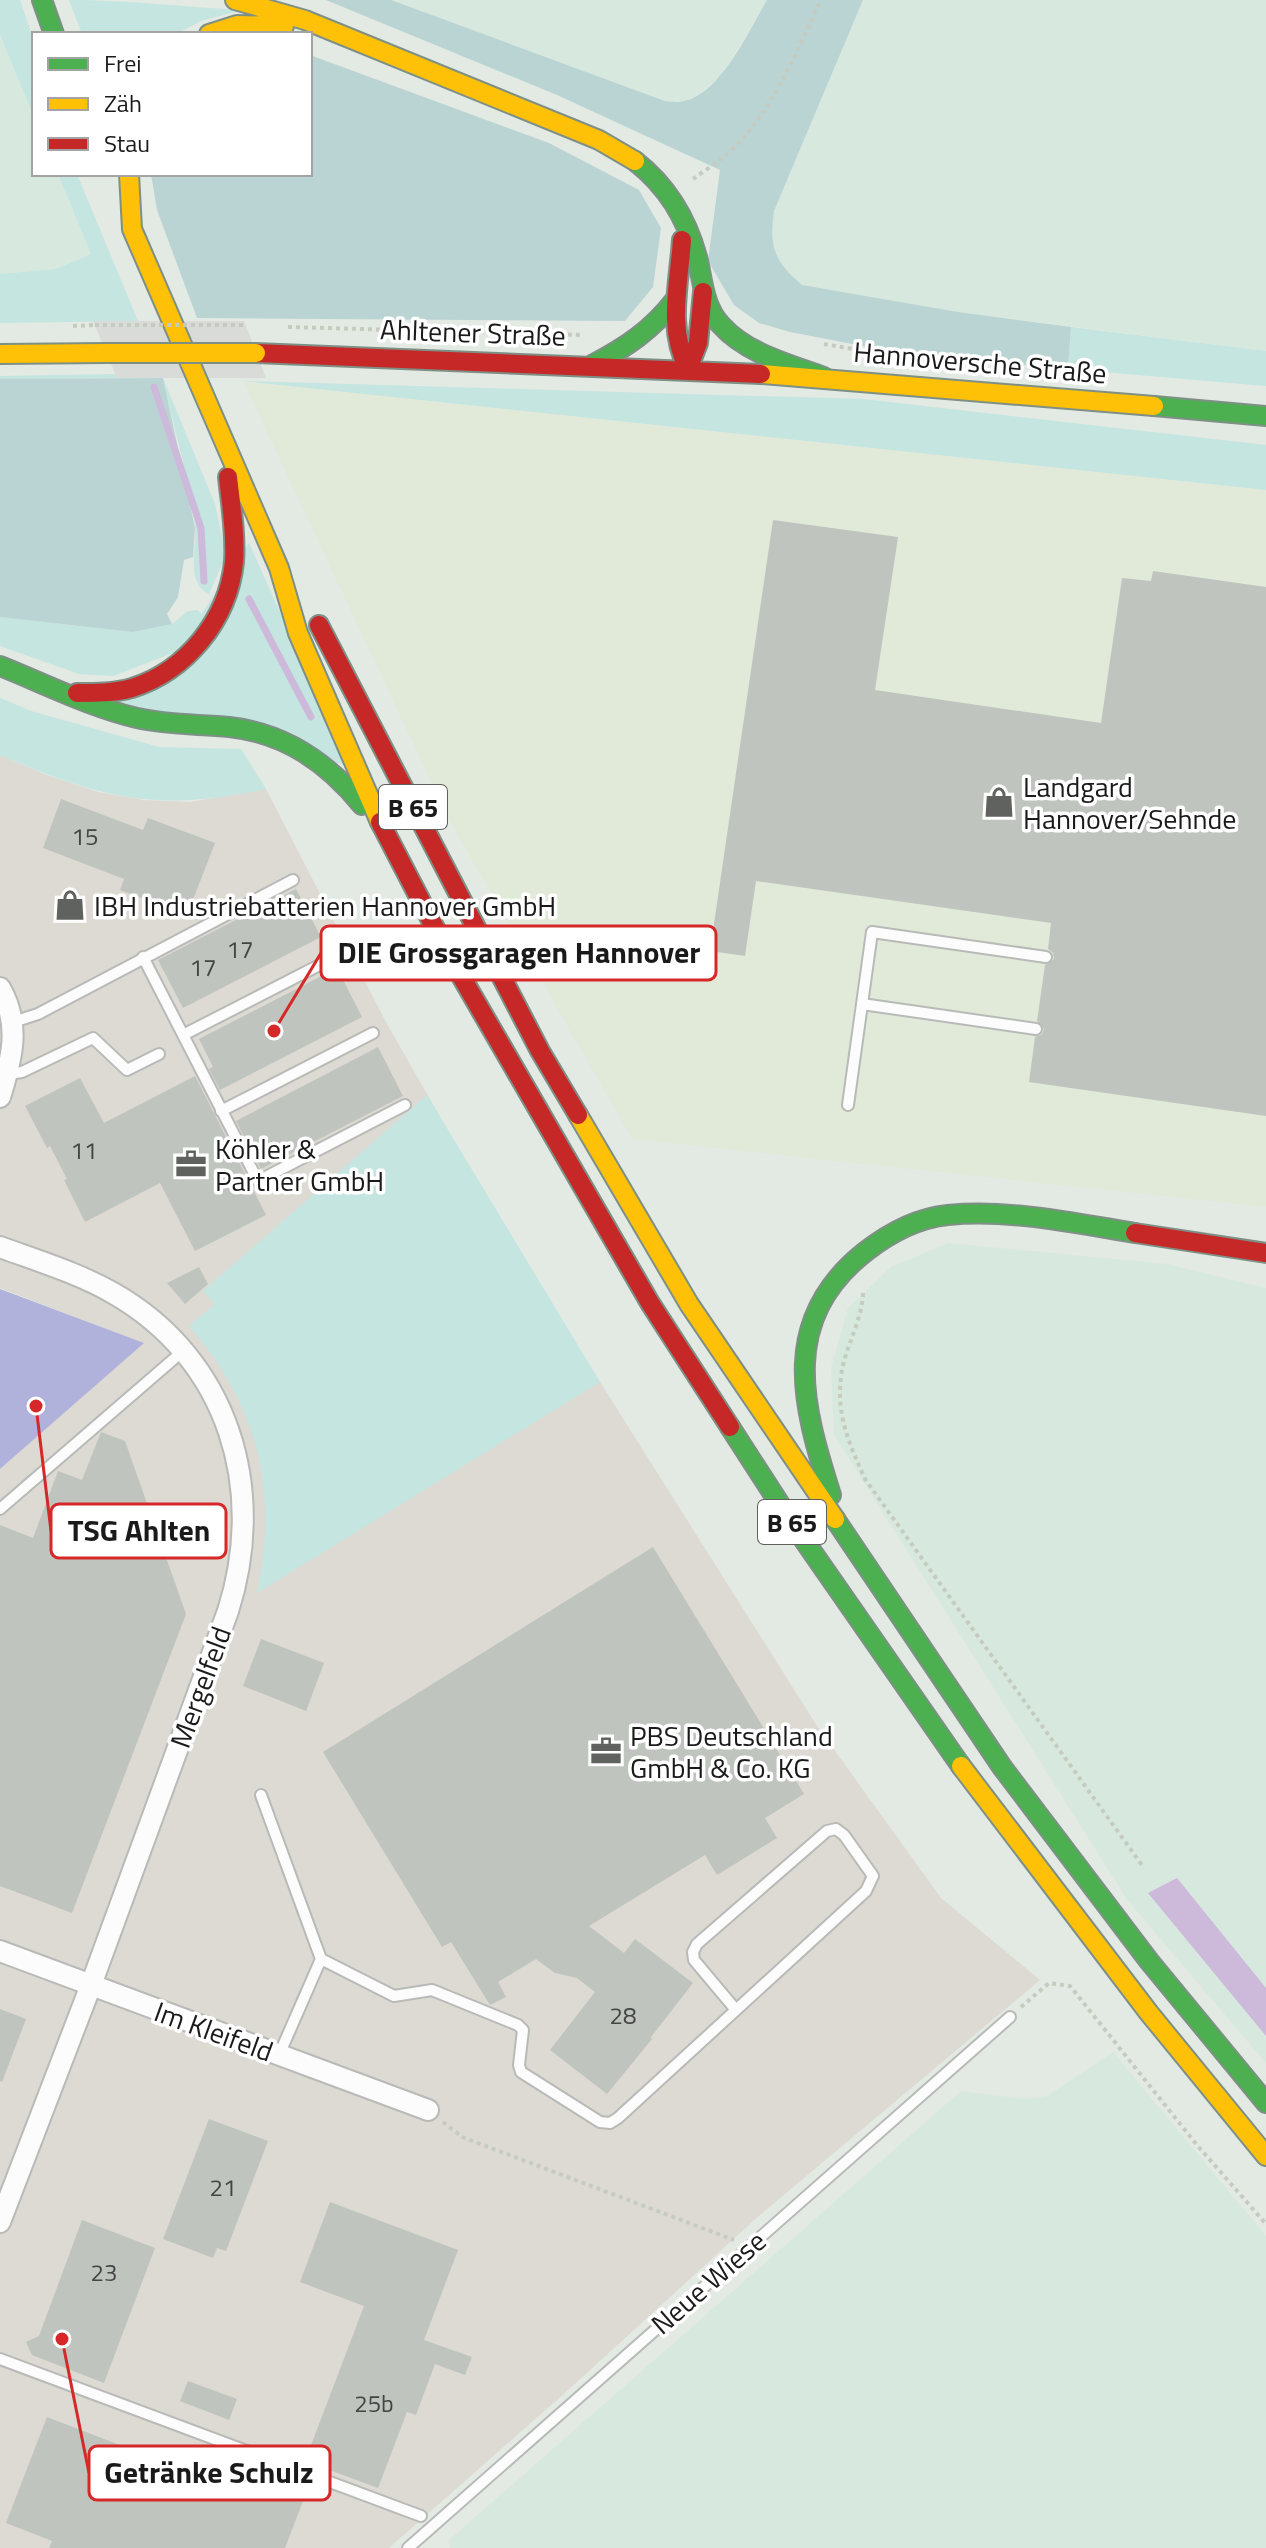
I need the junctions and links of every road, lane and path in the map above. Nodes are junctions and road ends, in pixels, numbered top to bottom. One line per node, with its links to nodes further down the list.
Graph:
1 (42, 0): 4 (main road)
2 (235, 0): 6 (main road)
3 (821, 0): 9 (path)
4 (53, 32)
5 (215, 32): 6 (main road)
6 (341, 35): 9 (main road)
7 (111, 176): 11 (main road, B 65)
8 (129, 176): 11 (main road)
9 (671, 195): 10 (main road)
10 (683, 221): 12 (main road); 13 (main road)
11 (132, 229): 21 (main road, B 65)
12 (703, 290): 18 (main road); 19 (main road)
13 (675, 300): 17 (main road); 18 (main road)
14 (95, 325): 15 (path, bridge)
15 (245, 325)
16 (0, 354): 17 (main road, Ahltener Straße, bridge)
17 (592, 365): 18 (main road, Ahltener Straße)
18 (688, 369): 19 (main road, Hannoversche Straße)
19 (824, 377): 20 (main road, Hannoversche Straße)
20 (1266, 416)
21 (226, 447): 22 (main road, B 65); 24 (main road)
22 (279, 568): 25 (main road, B 65); 47 (main road, B 65)
23 (0, 666): 24 (main road)
24 (67, 692): 25 (main road)
25 (389, 842): 58 (main road, B 65)
26 (293, 880): 27 (lane)
27 (143, 957): 32 (lane); 35 (lane)
28 (335, 957): 35 (lane)
29 (1046, 957): 31 (lane)
30 (0, 988): 32 (street)
31 (862, 1004): 33 (lane); 40 (lane)
32 (13, 1022): 37 (street)
33 (1036, 1029)
34 (373, 1033): 41 (lane)
35 (183, 1035): 41 (lane)
36 (159, 1054): 37 (lane)
37 (8, 1074): 38 (street)
38 (0, 1097)
39 (405, 1105): 41 (lane)
40 (848, 1105)
41 (221, 1111)
42 (0, 1247): 45 (street, Mergelfeld)
43 (1266, 1253): 47 (main road)
44 (863, 1292): 49 (path)
45 (183, 1351): 46 (lane); 52 (street, Mergelfeld)
46 (0, 1509)
47 (847, 1542): 56 (main road, B 65)
48 (261, 1795): 51 (lane)
49 (1144, 1868)
50 (0, 1951): 52 (street, Im Kleifeld)
51 (321, 1959): 53 (lane); 55 (lane)
52 (91, 1985): 55 (street, Im Kleifeld); 59 (street, Mergelfeld)
53 (736, 2010): 53 (lane)
54 (1010, 2017): 60 (path); 61 (lane, Neue Wiese)
55 (279, 2055): 57 (street, Im Kleifeld)
56 (1266, 2103)
57 (428, 2110): 61 (path)
58 (1266, 2156)
59 (0, 2222)
60 (1266, 2224)
61 (744, 2250): 64 (lane, Neue Wiese)
62 (0, 2359): 63 (lane)
63 (421, 2516)
64 (408, 2548)

